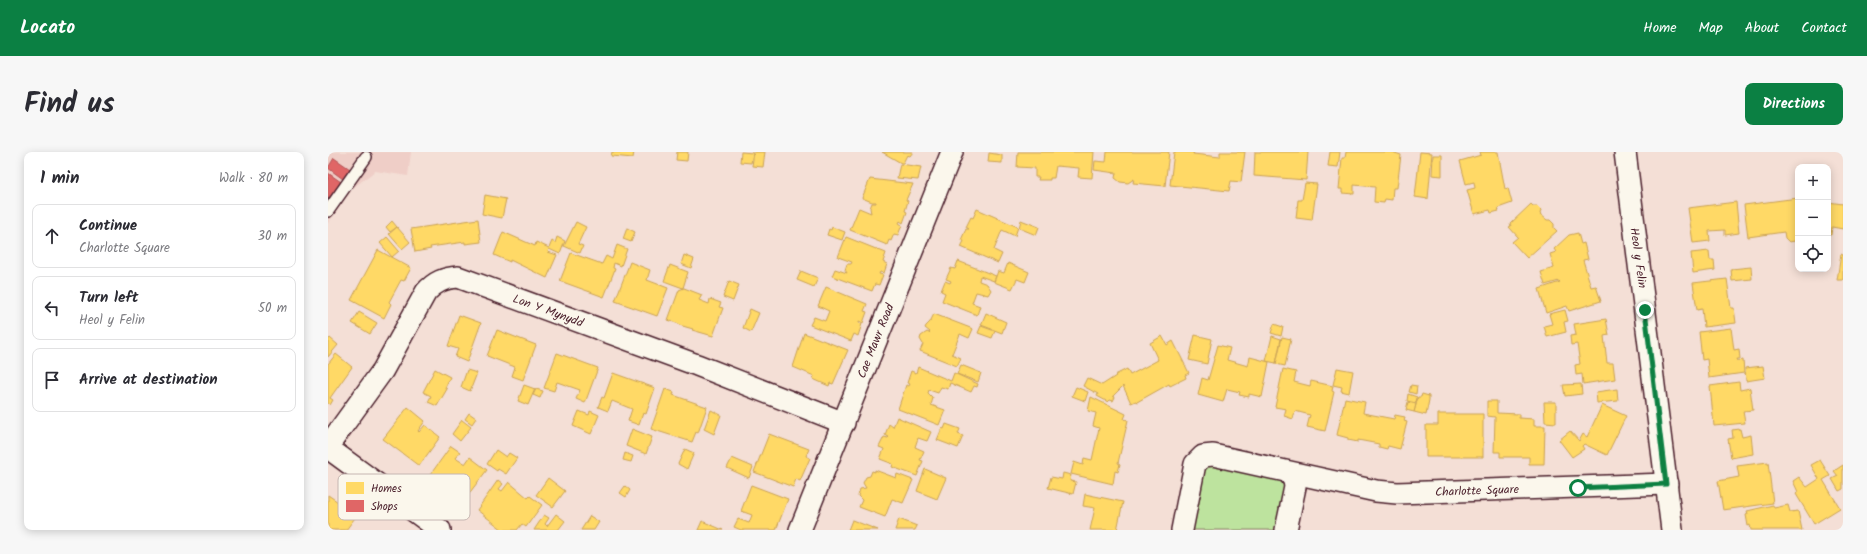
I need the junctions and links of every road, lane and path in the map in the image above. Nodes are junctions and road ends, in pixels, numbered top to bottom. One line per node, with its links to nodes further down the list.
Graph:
1 (952, 152): 5 (street, Cae Mawr Road)
2 (1625, 152): 9 (street, Heol y Felin)
3 (366, 157): 4 (lane)
4 (328, 211)
5 (844, 422): 6 (street, Lon Y Mynydd); 12 (street, Cae Mawr Road)
6 (328, 447): 8 (street)
7 (1289, 473): 9 (street, Charlotte Square); 13 (street, Charlotte Square); 14 (street)
8 (364, 474)
9 (1666, 484): 15 (street, Heol y Felin)
10 (427, 520): 11 (street)
11 (440, 530)
12 (800, 530)
13 (1182, 530)
14 (1286, 530)
15 (1672, 530)

